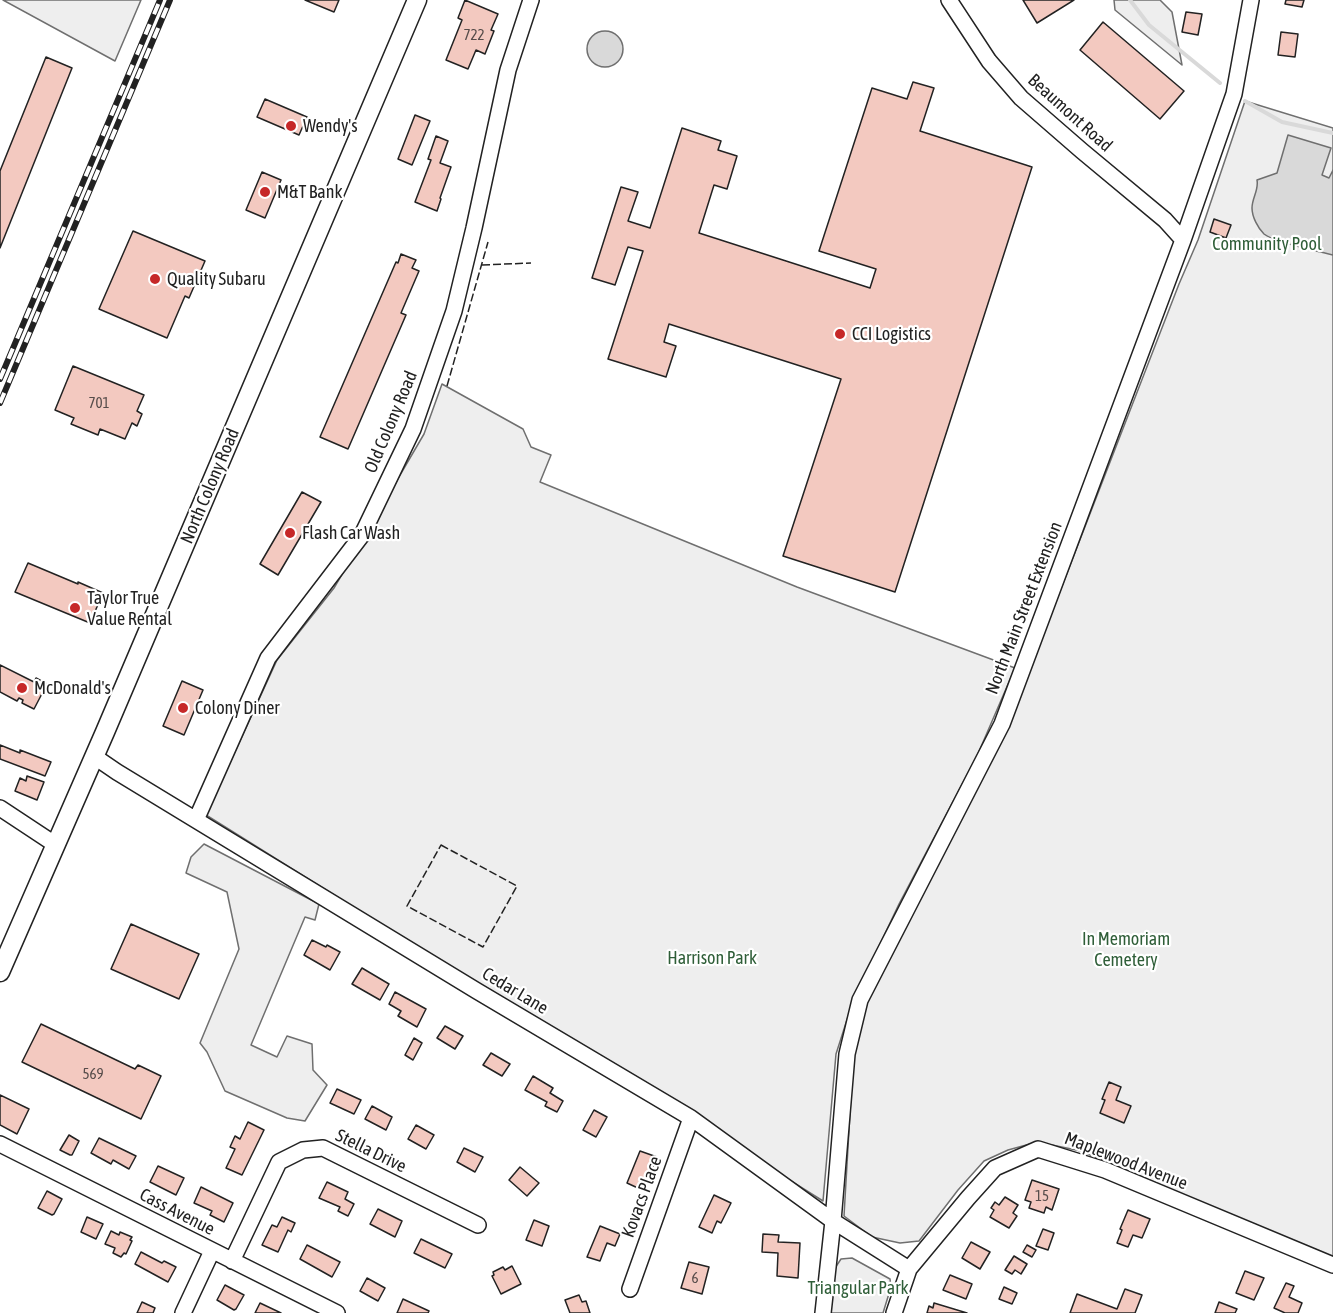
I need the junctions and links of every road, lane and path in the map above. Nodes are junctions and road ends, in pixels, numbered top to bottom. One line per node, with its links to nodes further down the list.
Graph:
1 (417, 0): 6 (main road, North Colony Road)
2 (531, 0): 8 (street, Old Colony Road)
3 (949, 0): 5 (street, Beaumont Road)
4 (1251, 0): 5 (street, North Main Street Extension)
5 (1183, 240): 13 (street, North Main Street Extension)
6 (95, 757): 8 (street, Cedar Lane); 9 (main road, North Colony Road)
7 (0, 808): 9 (street)
8 (196, 820): 11 (street, Cedar Lane)
9 (56, 845): 10 (main road, North Colony Road)
10 (0, 972)
11 (691, 1118): 13 (street, Cedar Lane); 19 (street, Kovacs Place)
12 (0, 1144): 15 (street, Cass Avenue)
13 (833, 1221): 18 (street, Cedar Lane); 22 (street, North Main Street Extension)
14 (478, 1225): 16 (street, Stella Drive)
15 (212, 1251): 16 (street, Cass Avenue); 21 (street)
16 (232, 1261): 20 (street, Cass Avenue)
17 (1333, 1265): 18 (street, Maplewood Avenue)
18 (909, 1269): 23 (street)
19 (630, 1289)
20 (334, 1312)
21 (183, 1313)
22 (823, 1313)
23 (894, 1313)

